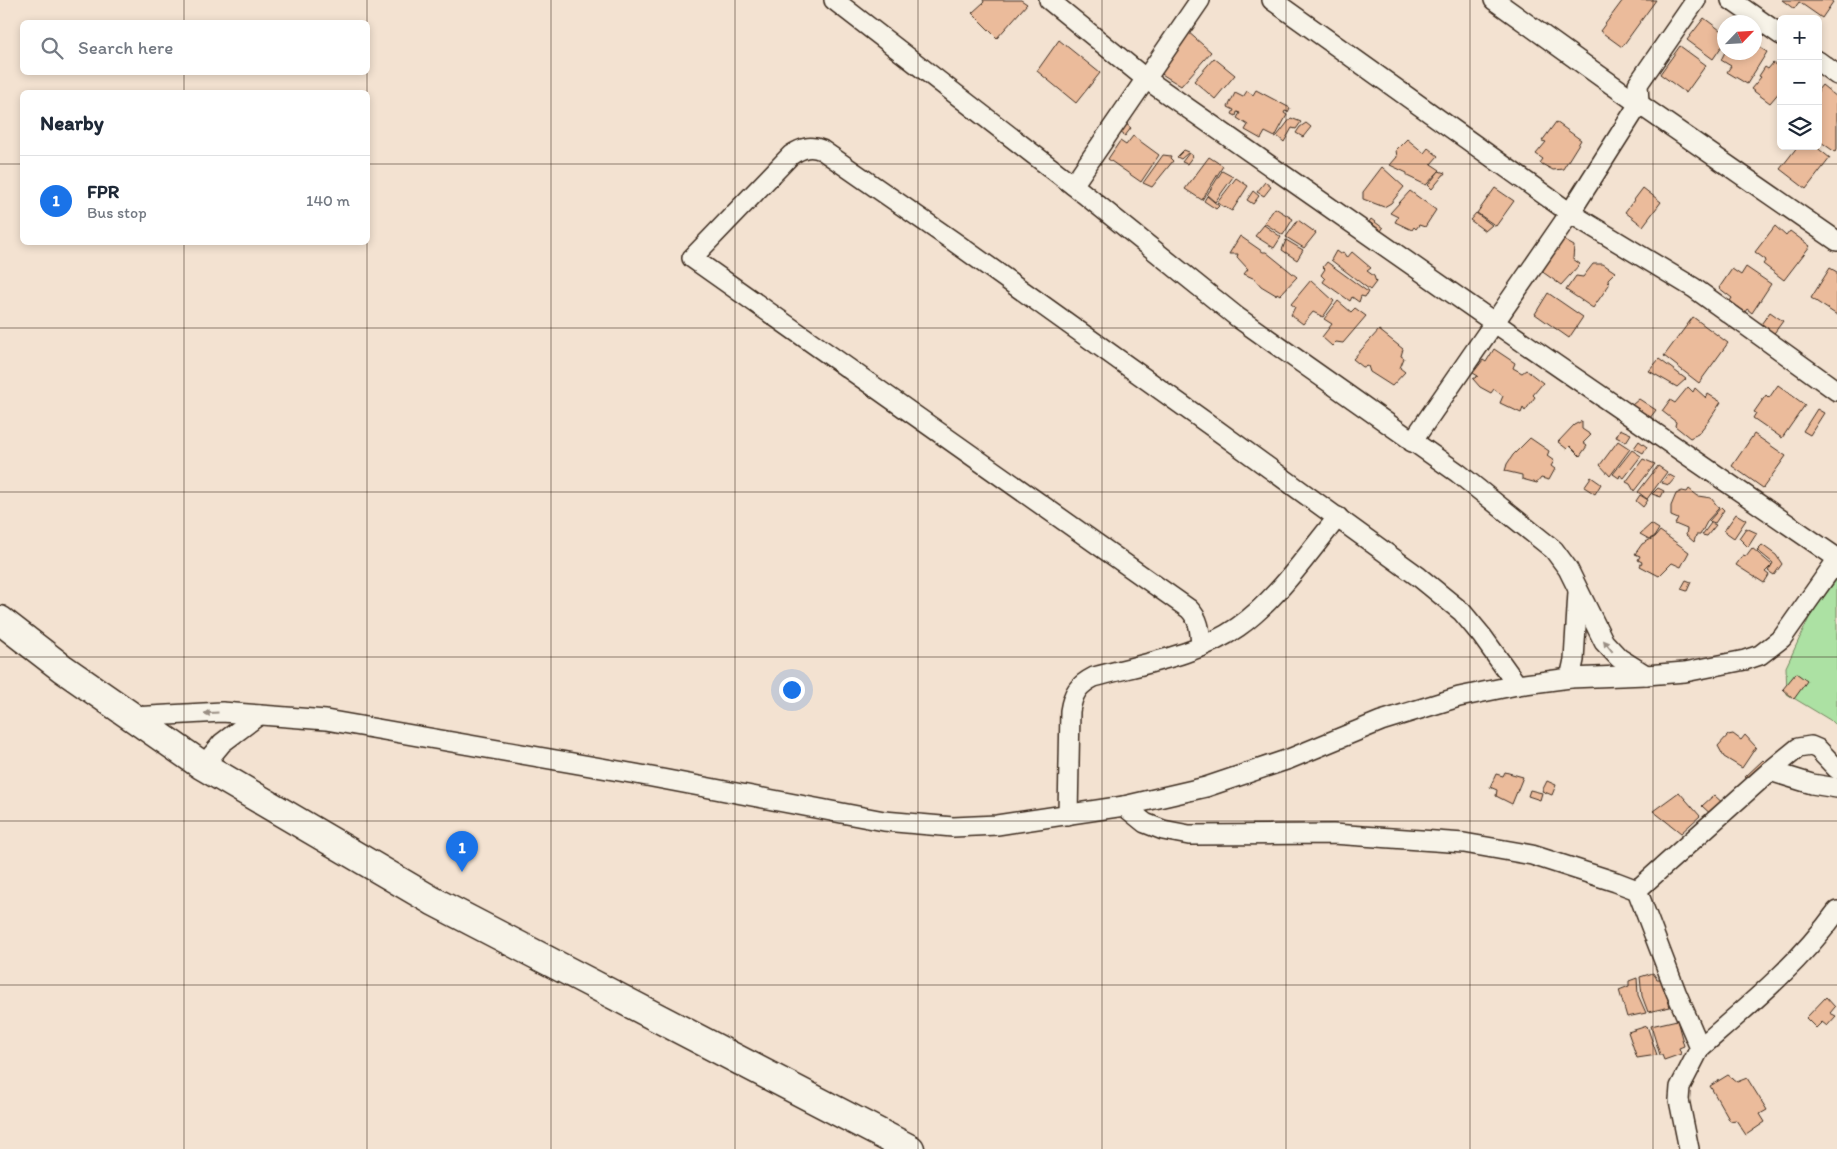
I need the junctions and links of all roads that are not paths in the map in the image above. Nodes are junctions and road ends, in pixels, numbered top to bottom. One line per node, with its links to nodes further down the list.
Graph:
1 (834, 0): 13 (street)
2 (1049, 0): 11 (street)
3 (1200, 0): 11 (street)
4 (1272, 0): 14 (street)
5 (1494, 0): 12 (street)
6 (1696, 0): 12 (street)
7 (1731, 0): 8 (street)
8 (1777, 32)
9 (1822, 65): 10 (street)
10 (1837, 75)
11 (1146, 79): 13 (street); 16 (street)
12 (1639, 104): 14 (street); 15 (street)
13 (1073, 185): 18 (street)
14 (1570, 213): 16 (street); 17 (street)
15 (1837, 241)
16 (1495, 323): 18 (street); 20 (street)
17 (1837, 391)
18 (1412, 442): 21 (street)
19 (1338, 518): 23 (street); 23 (street); 26 (street)
20 (1837, 559): 24 (street)
21 (1578, 590): 24 (street, one-way to 21); 25 (street)
22 (0, 620): 28 (highway)
23 (1201, 647): 34 (street)
24 (1646, 675): 25 (street)
25 (1570, 678): 26 (street)
26 (1517, 685): 33 (street)
27 (260, 715): 28 (street, one-way to 28); 29 (street); 34 (street)
28 (132, 717): 29 (highway)
29 (203, 766): 38 (highway)
30 (1837, 769): 31 (street)
31 (1770, 771): 32 (street); 35 (street)
32 (1837, 788)
33 (1124, 806): 34 (street); 35 (street)
34 (1068, 815)
35 (1637, 890): 37 (street)
36 (1837, 911): 37 (street)
37 (1700, 1048): 39 (street)
38 (910, 1149)
39 (1690, 1149)

